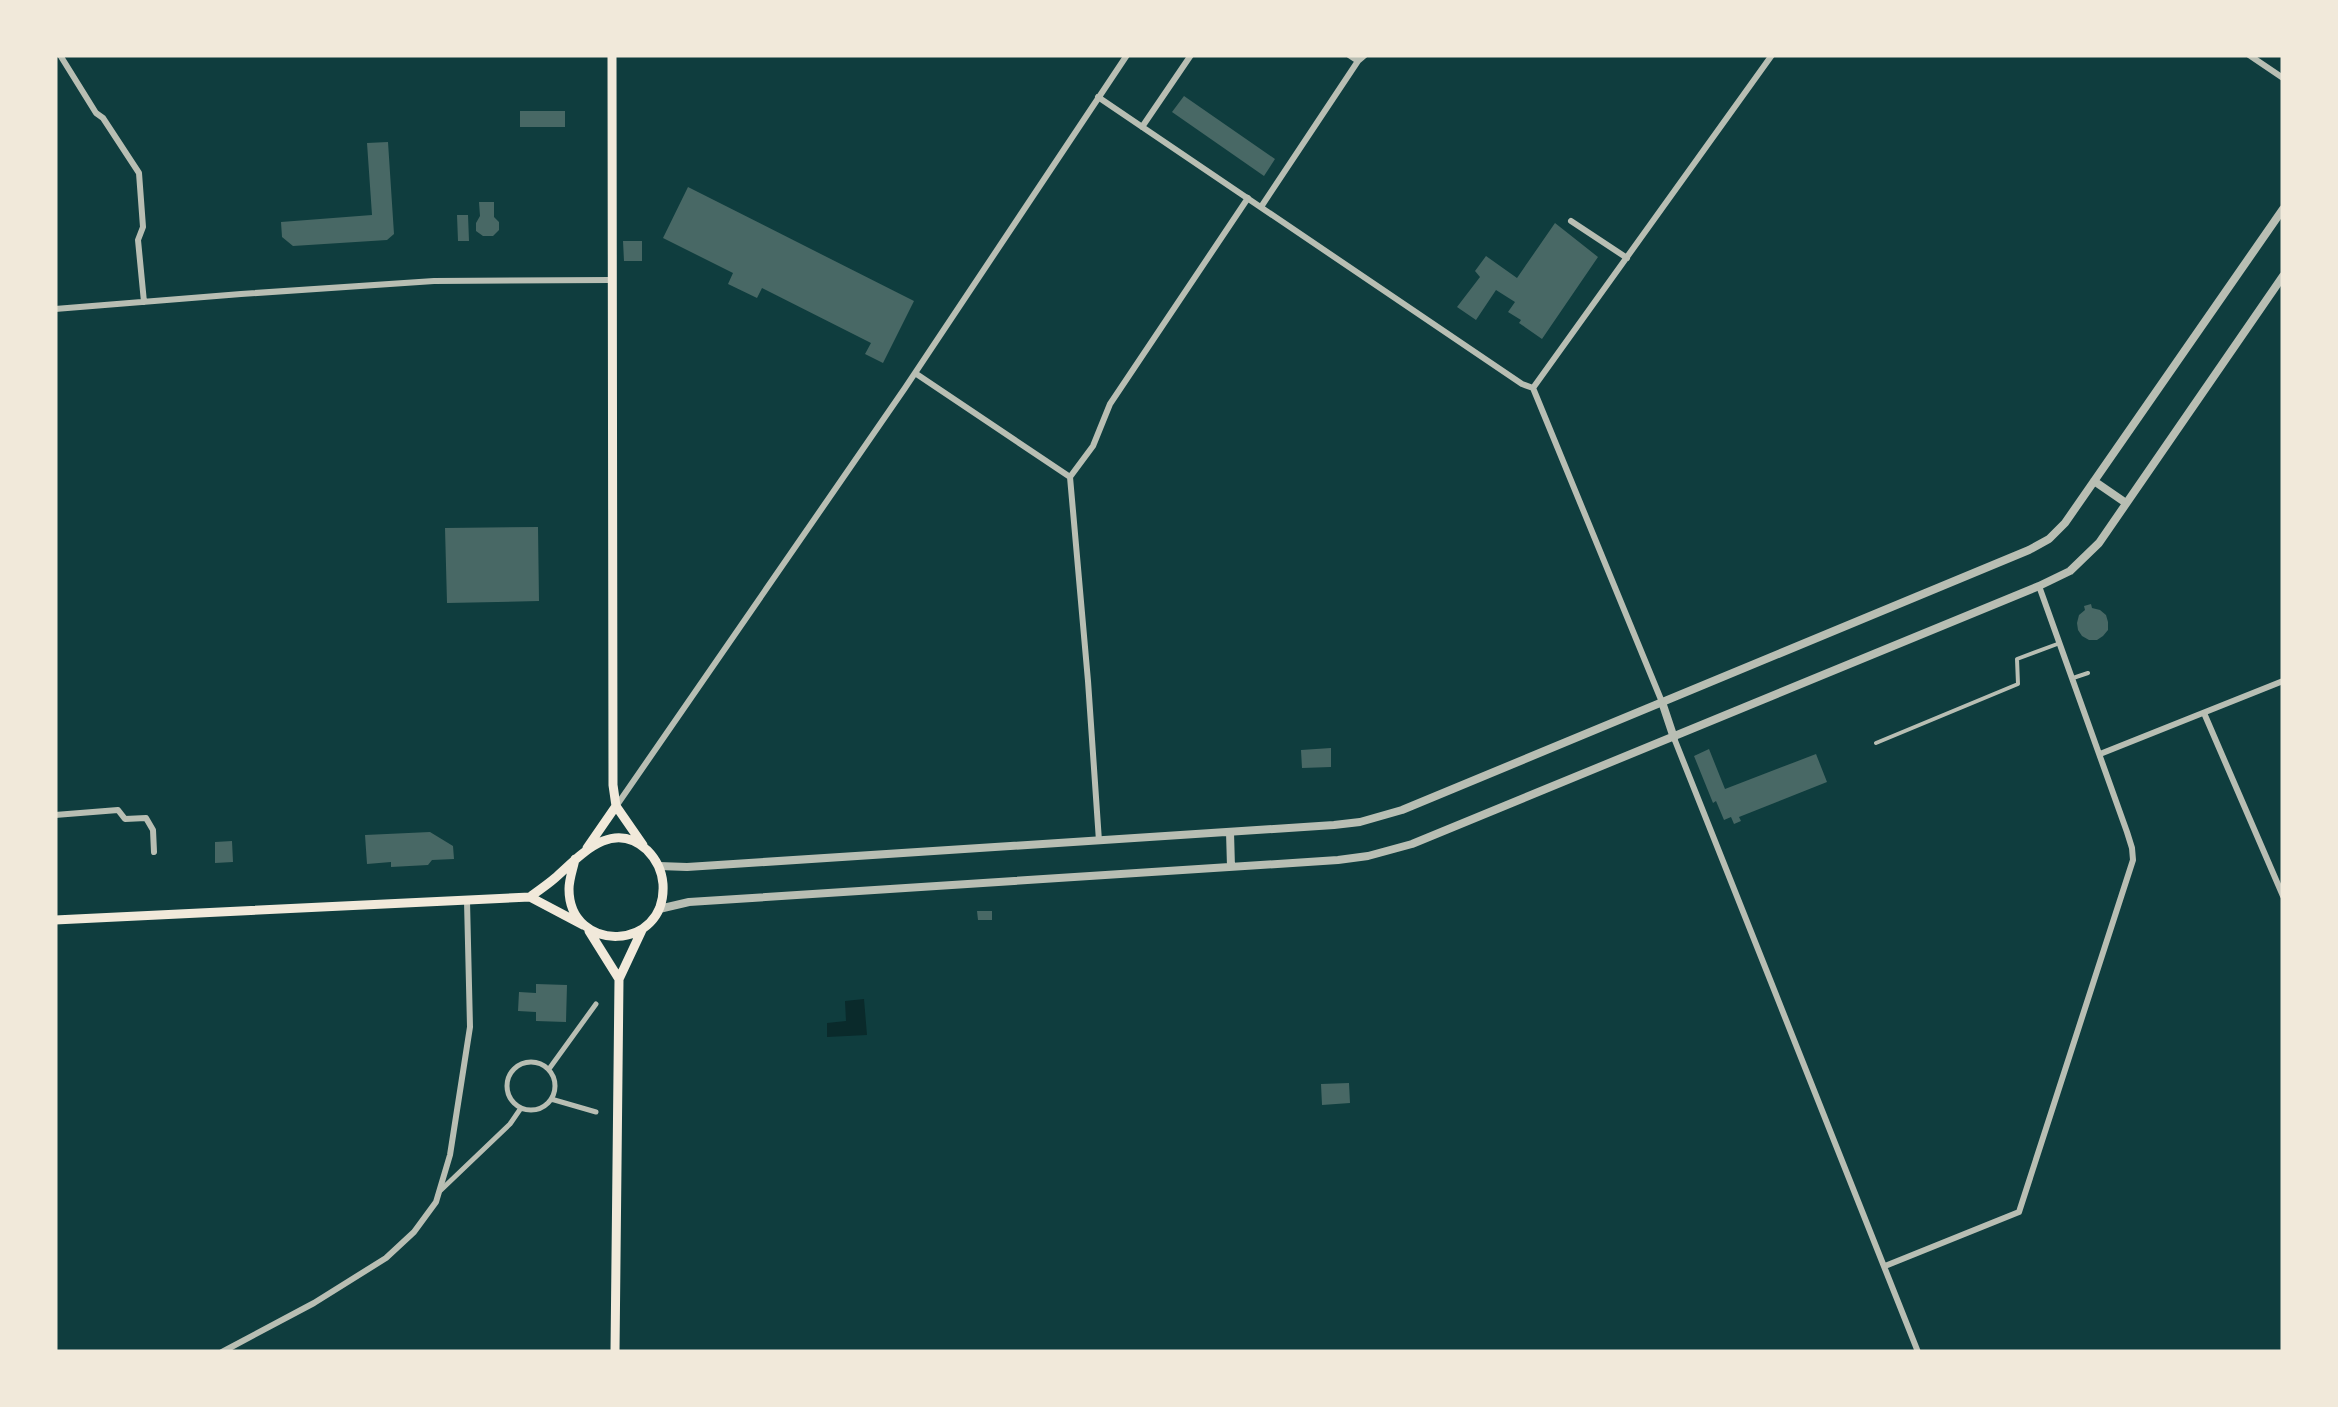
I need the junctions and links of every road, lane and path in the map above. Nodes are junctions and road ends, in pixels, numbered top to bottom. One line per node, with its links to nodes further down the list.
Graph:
1 (60, 55): 20 (street)
2 (612, 55): 19 (main road)
3 (1127, 55): 11 (street)
4 (1191, 55): 12 (street)
5 (1349, 55): 9 (street)
6 (1365, 55): 9 (street)
7 (1772, 55): 17 (street)
8 (2249, 55): 10 (street)
9 (1358, 62): 14 (street)
10 (2283, 78)
11 (1098, 97): 12 (street); 22 (street)
12 (1142, 127): 13 (street)
13 (1248, 198): 14 (street); 24 (street)
14 (1261, 207): 23 (street)
15 (2283, 209): 25 (street)
16 (1572, 221): 17 (street)
17 (1627, 258): 23 (street)
18 (2283, 276): 26 (street)
19 (611, 280): 20 (street); 37 (main road)
20 (144, 302): 21 (street)
21 (59, 309)
22 (915, 373): 24 (street); 37 (street)
23 (1533, 388): 32 (street)
24 (1070, 477): 40 (street)
25 (2094, 481): 26 (street); 32 (street)
26 (2126, 504): 27 (street)
27 (2039, 586): 28 (street); 34 (street)
28 (2060, 643): 30 (street); 35 (lane)
29 (2088, 673): 30 (lane)
30 (2073, 678): 36 (street)
31 (2283, 682): 33 (street)
32 (1662, 702): 34 (street); 39 (street)
33 (2204, 713): 36 (street); 47 (street)
34 (1674, 738): 46 (street); 61 (street)
35 (1876, 743)
36 (2100, 754): 61 (street)
37 (616, 806): 41 (main road); 42 (main road)
38 (55, 815): 43 (street)
39 (1230, 832): 40 (street); 46 (street)
40 (1099, 840): 45 (street)
41 (643, 846): 42 (main road); 45 (main road)
42 (587, 848): 44 (main road)
43 (154, 852)
44 (575, 859): 48 (main road); 52 (main road)
45 (658, 866): 50 (main road)
46 (1231, 867): 50 (street)
47 (2283, 896)
48 (530, 897): 49 (main road); 52 (main road)
49 (467, 900): 51 (main road); 60 (street)
50 (659, 909): 53 (main road)
51 (55, 920)
52 (585, 927): 53 (main road); 54 (main road)
53 (642, 930): 54 (main road)
54 (618, 979): 63 (main road)
55 (596, 1004): 56 (street)
56 (548, 1069): 57 (street); 58 (street)
57 (551, 1099): 58 (street); 59 (street)
58 (521, 1108): 60 (street)
59 (596, 1112)
60 (441, 1190): 62 (street)
61 (1884, 1266): 64 (street)
62 (222, 1352)
63 (615, 1352)
64 (1918, 1352)

